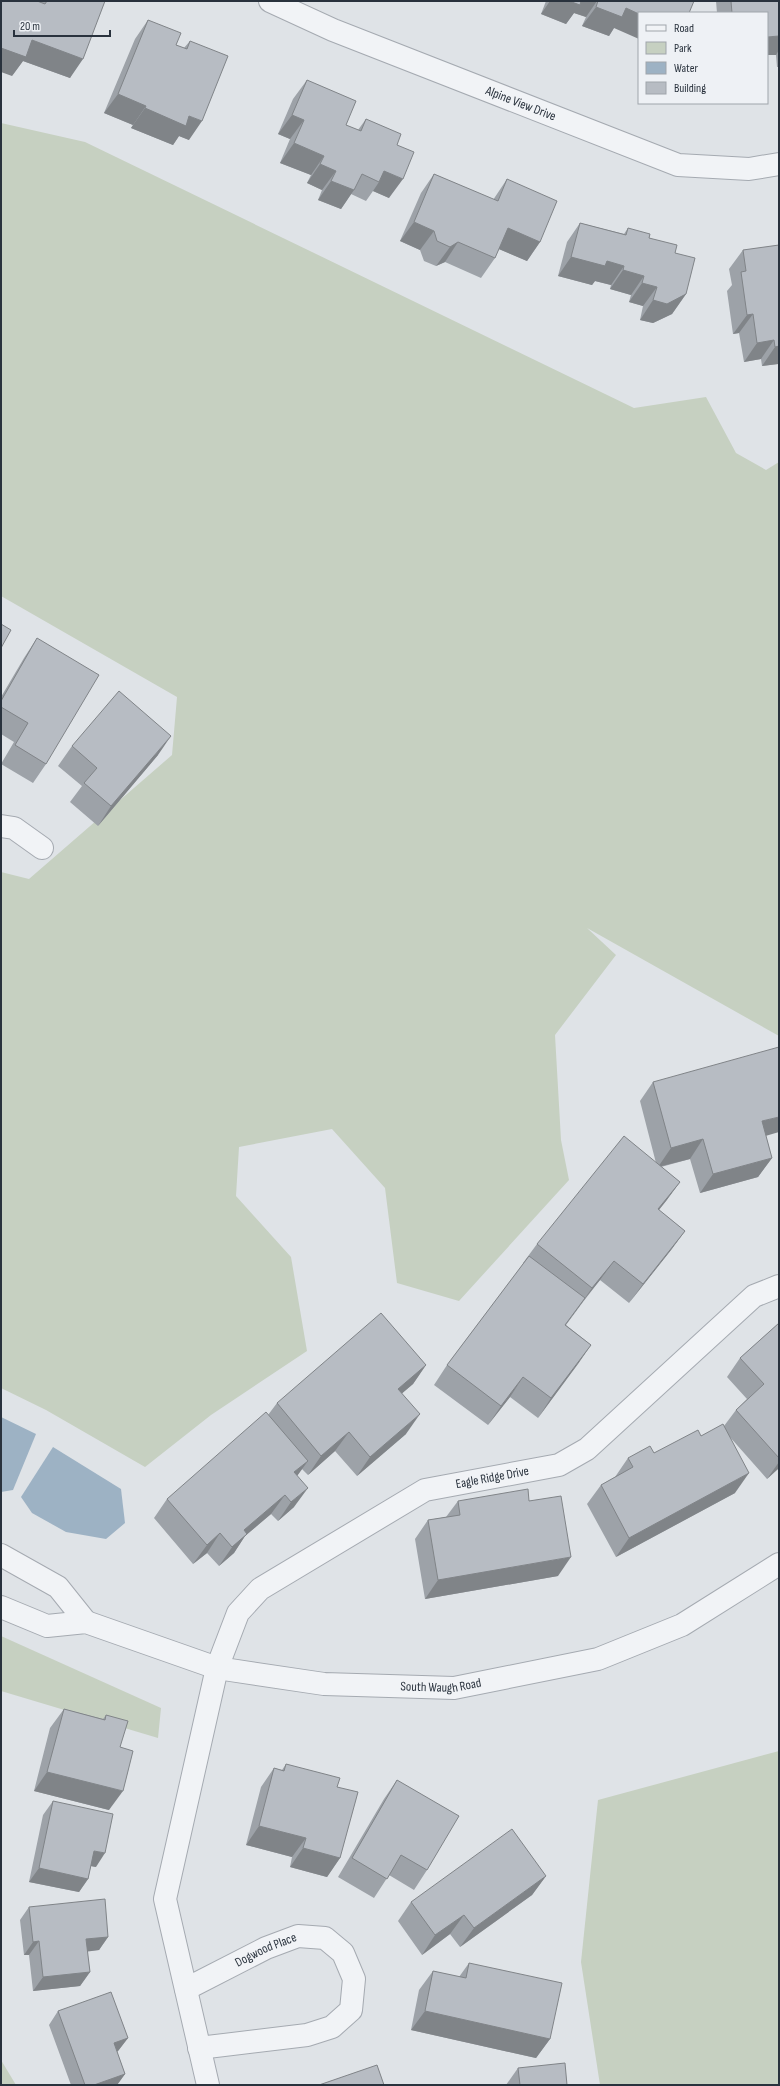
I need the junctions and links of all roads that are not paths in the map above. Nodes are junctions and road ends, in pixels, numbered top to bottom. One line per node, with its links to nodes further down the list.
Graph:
1 (270, 1): 2 (street, Alpine View Drive)
2 (779, 164)
3 (1, 826): 4 (street)
4 (42, 848)
5 (779, 1286): 10 (street, Eagle Ridge Drive)
6 (1, 1555): 9 (street)
7 (779, 1564): 10 (street, South Waugh Road)
8 (1, 1607): 9 (street, South Waugh Road)
9 (86, 1622): 10 (street, South Waugh Road)
10 (217, 1668): 11 (street)
11 (186, 1989): 12 (street); 12 (street, Dogwood Place)
12 (199, 2048): 13 (street)
13 (208, 2085)

